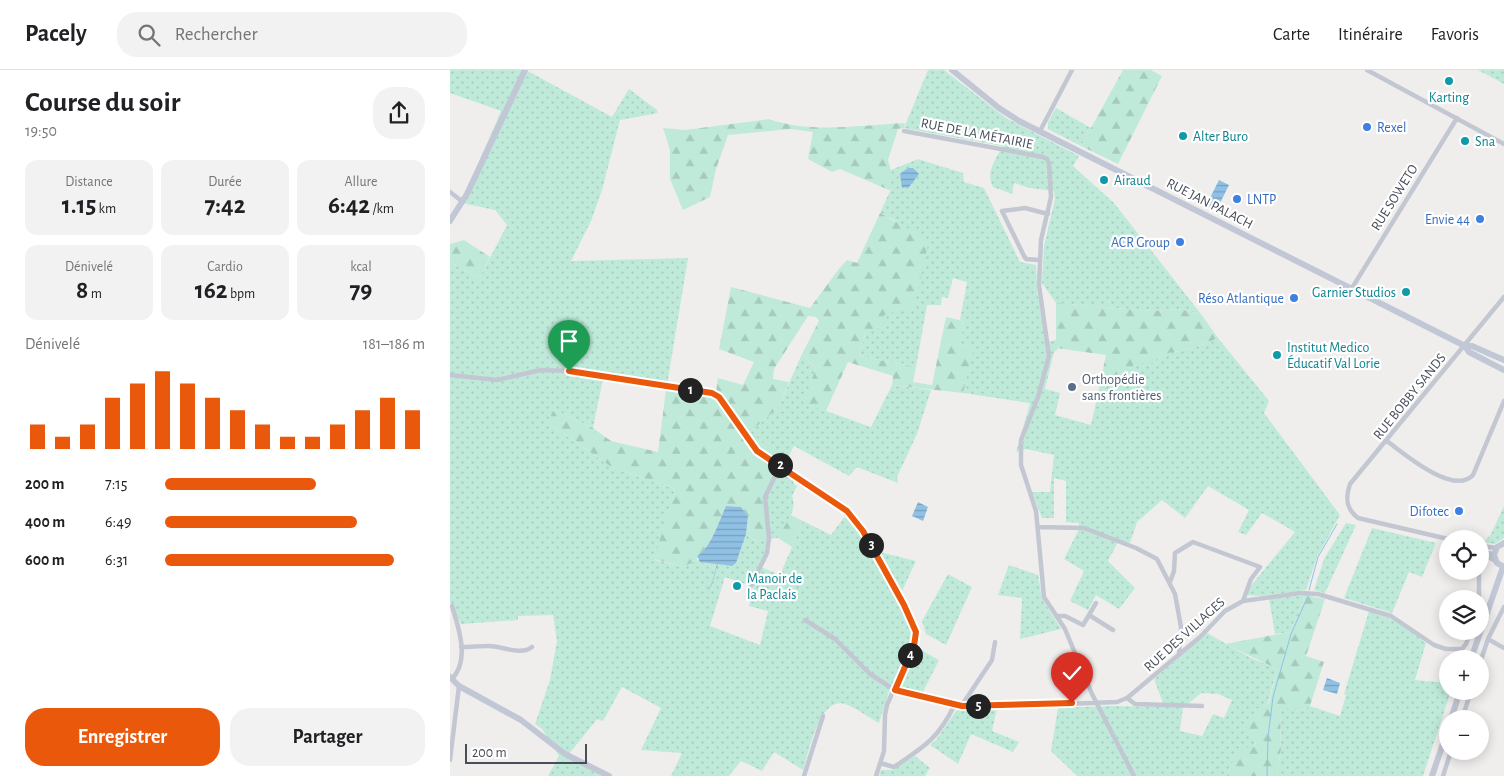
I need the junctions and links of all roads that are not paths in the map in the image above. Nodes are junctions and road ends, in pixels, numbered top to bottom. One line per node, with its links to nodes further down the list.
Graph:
1 (525, 70): 10 (street)
2 (952, 70): 7 (street, RUE JAN PALACH)
3 (1072, 70): 7 (street)
4 (1367, 70): 5 (street)
5 (1457, 118): 8 (street); 14 (street, RUE SOWETO)
6 (904, 131): 11 (street, RUE DE LA MÉTAIRIE)
7 (1040, 131): 14 (street, RUE JAN PALACH)
8 (1504, 144)
9 (450, 192): 10 (street)
10 (463, 202): 12 (street)
11 (1048, 214): 13 (street, RUE DE LA MÉTAIRIE); 13 (street)
12 (450, 221)
13 (1039, 260): 24 (street, RUE DE LA MÉTAIRIE)
14 (1352, 288): 16 (street, RUE JAN PALACH)
15 (1504, 297): 16 (street, RUE BOBBY SANDS)
16 (1465, 346): 17 (street, RUE JAN PALACH); 18 (street, RUE JAN PALACH); 21 (street, RUE BOBBY SANDS)
17 (1504, 360)
18 (1504, 370)
19 (450, 375): 22 (street)
20 (1504, 401): 21 (street)
21 (1387, 441): 25 (street, RUE BOBBY SANDS)
22 (779, 467): 23 (street); 31 (street); 51 (street)
23 (792, 478)
24 (1038, 527): 30 (street); 37 (street, RUE DE LA MÉTAIRIE)
25 (1439, 537)
26 (1504, 543): 28 (street)
27 (1489, 553): 28 (street)
28 (1495, 555): 29 (street)
29 (1503, 567): 47 (street)
30 (1170, 582): 32 (street); 48 (street)
31 (749, 590)
32 (1243, 601): 41 (street, RUE DES VILLAGES); 48 (street, RUE DES VILLAGES)
33 (1096, 603): 36 (street)
34 (452, 606): 45 (street)
35 (1504, 607): 40 (street)
36 (1090, 614): 37 (street); 39 (street)
37 (1058, 616): 53 (street, RUE DE LA MÉTAIRIE)
38 (805, 620): 51 (street, RUE DES VILLAGES)
39 (1112, 630)
40 (1489, 637)
41 (1467, 640)
42 (1489, 640): 46 (street)
43 (995, 642): 55 (street)
44 (532, 647): 45 (street)
45 (461, 648): 49 (street)
46 (1504, 648)
47 (1474, 650)
48 (1179, 654): 52 (street, RUE DES VILLAGES)
49 (451, 678): 50 (street)
50 (459, 686): 59 (street); 62 (street)
51 (895, 690): 54 (street, RUE DES VILLAGES); 61 (street)
52 (1126, 698): 53 (street, RUE DES VILLAGES); 56 (street)
53 (1097, 703): 55 (street, RUE DES VILLAGES); 65 (street, RUE DE LA MÉTAIRIE)
54 (955, 704): 55 (street, RUE DES VILLAGES); 61 (street)
55 (962, 706)
56 (1202, 706)
57 (823, 716): 63 (street)
58 (1439, 755): 66 (street)
59 (450, 760)
60 (1448, 760): 67 (street)
61 (880, 764): 64 (street)
62 (609, 776)
63 (804, 776)
64 (876, 776)
65 (1134, 776)
66 (1432, 776)
67 (1443, 776)

